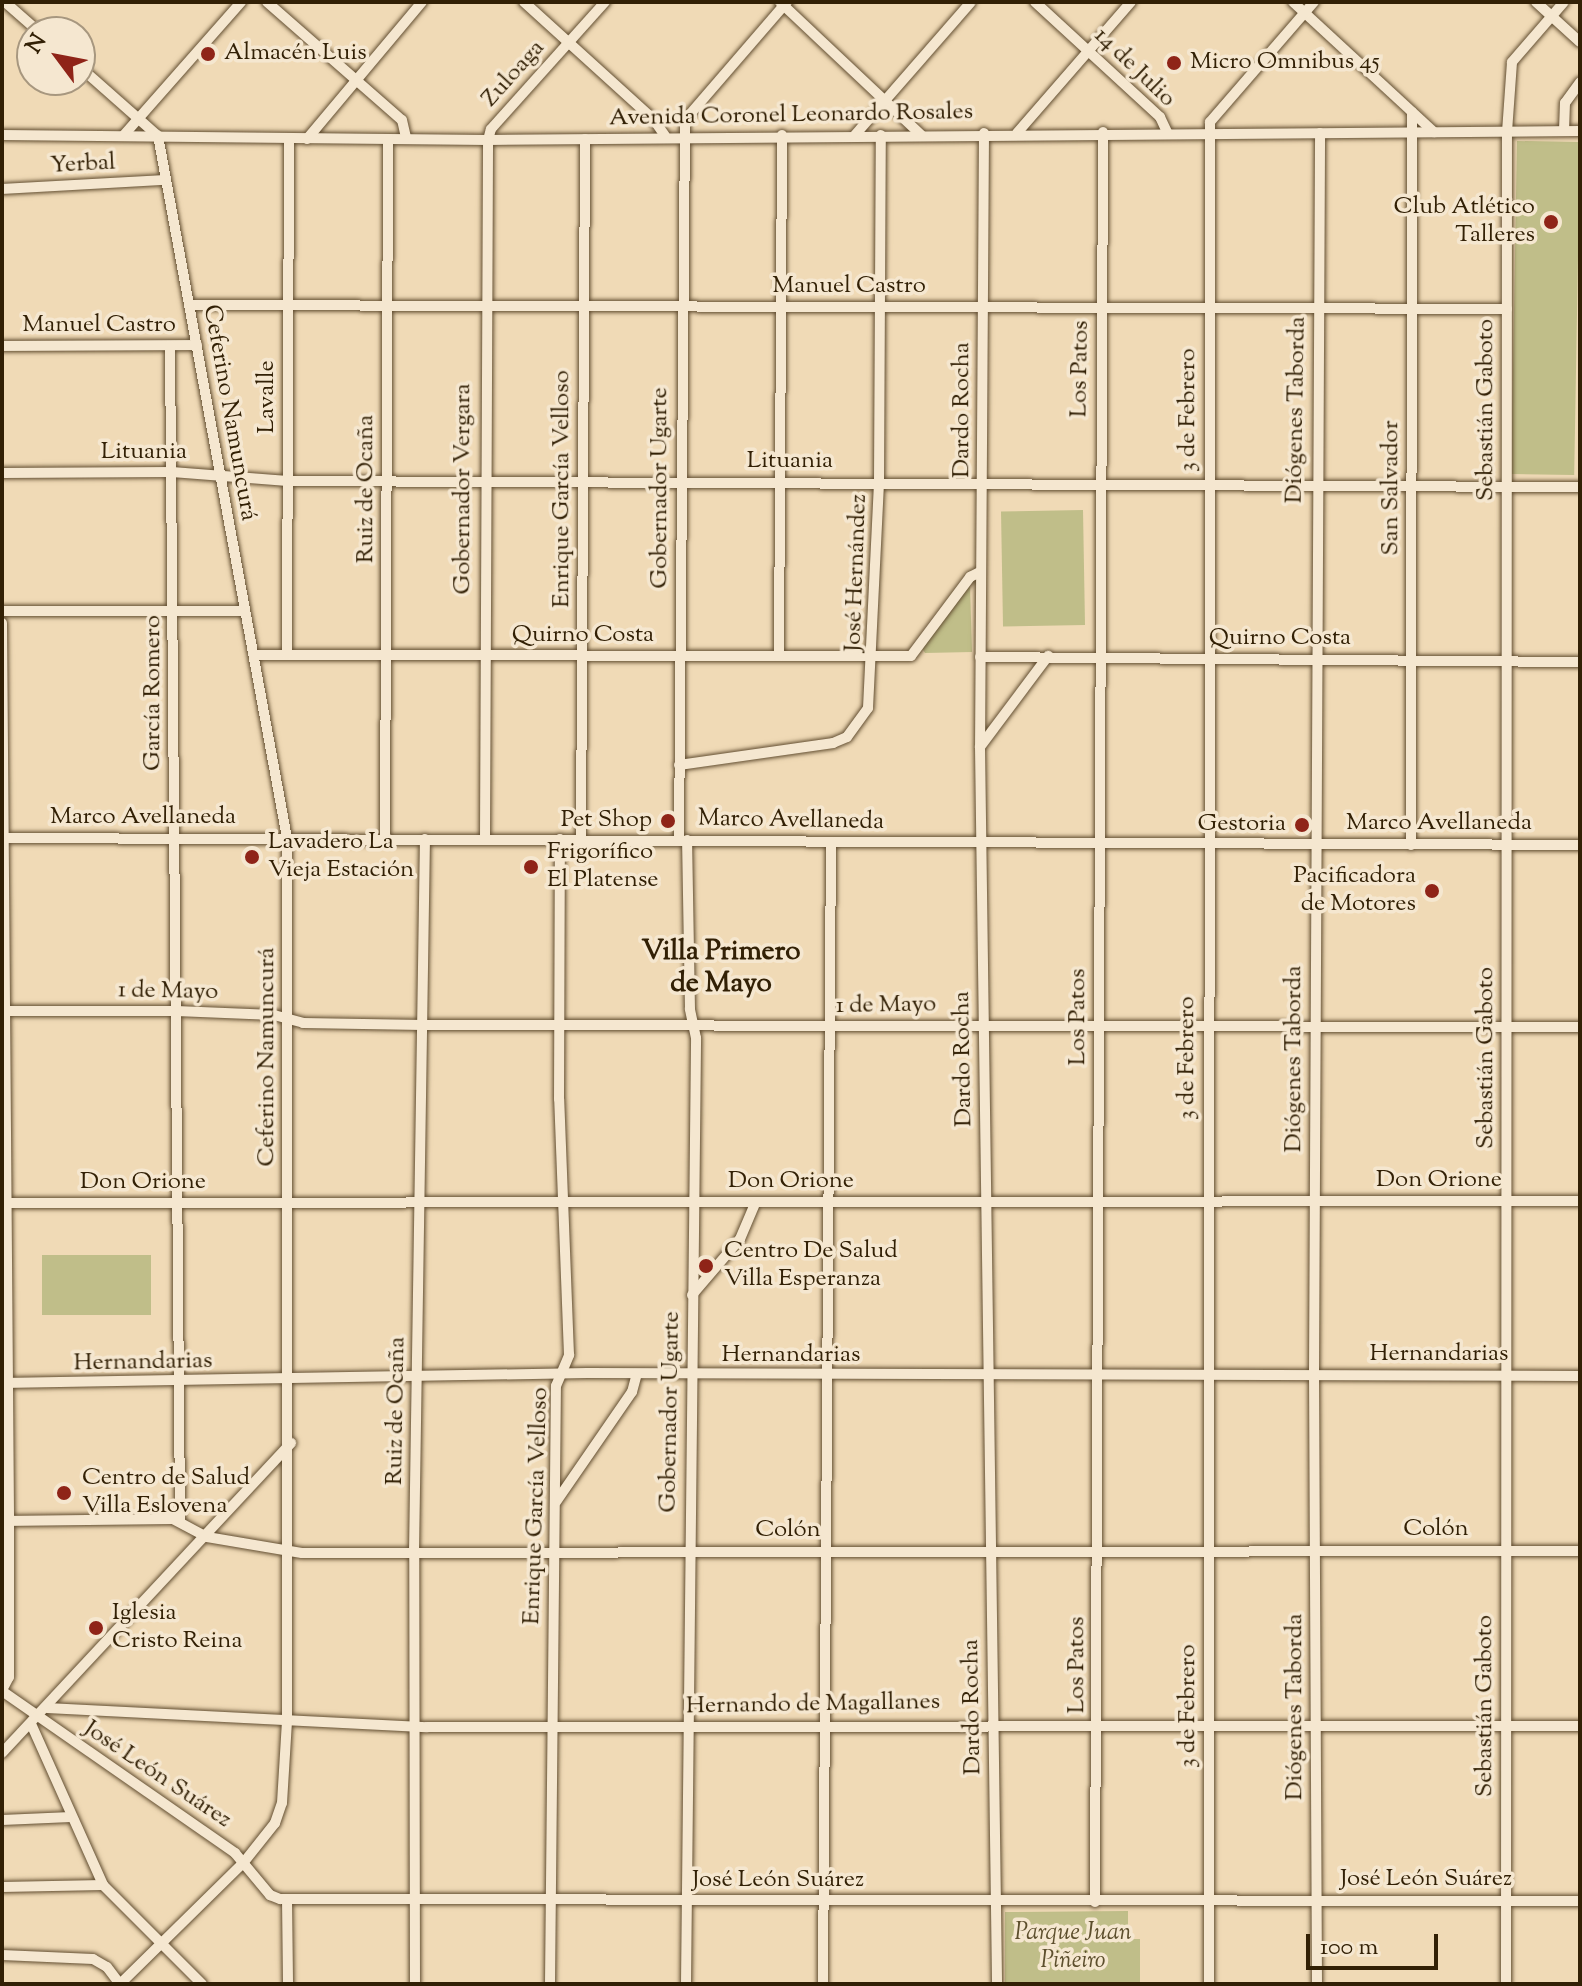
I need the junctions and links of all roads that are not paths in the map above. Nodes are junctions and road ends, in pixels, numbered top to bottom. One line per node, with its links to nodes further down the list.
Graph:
1 (241, 2): 24 (street)
2 (267, 2): 19 (street)
3 (422, 2): 19 (street)
4 (524, 2): 17 (street)
5 (605, 2): 17 (street, Zuloaga)
6 (971, 2): 22 (street)
7 (1035, 2): 18 (street, 14 de Julio)
8 (1131, 2): 18 (street)
9 (1293, 2): 14 (street)
10 (1314, 2): 14 (street)
11 (1536, 2): 15 (street)
12 (1564, 2): 15 (street, Sebastián Gaboto)
13 (783, 3): 22 (street); 44 (street)
14 (1304, 13): 23 (street); 29 (street)
15 (1551, 16): 16 (street); 32 (street, Sebastián Gaboto)
16 (1580, 42)
17 (570, 43): 43 (street); 50 (street, Zuloaga)
18 (1088, 51): 28 (street, 14 de Julio); 34 (street)
19 (353, 80): 46 (street); 47 (street)
20 (96, 81): 24 (street)
21 (1580, 82): 25 (street)
22 (886, 97): 38 (street); 40 (street)
23 (1412, 112): 30 (street, San Salvador); 31 (street)
24 (138, 117): 41 (street); 42 (street)
25 (1564, 131): 26 (street, Avenida Coronel Leonardo Rosales); 32 (street, Avenida Coronel Leonardo Rosales)
26 (1580, 131)
27 (1103, 132): 28 (street, Avenida Coronel Leonardo Rosales); 34 (street, Avenida Coronel Leonardo Rosales); 62 (street, Los Patos)
28 (1167, 132): 29 (street, Avenida Coronel Leonardo Rosales)
29 (1212, 132): 35 (street, Avenida Coronel Leonardo Rosales); 63 (street, 3 de Febrero)
30 (1413, 132): 31 (street, Avenida Coronel Leonardo Rosales); 35 (street, Avenida Coronel Leonardo Rosales); 66 (street, San Salvador)
31 (1434, 132): 32 (street, Avenida Coronel Leonardo Rosales)
32 (1507, 132): 64 (street, Sebastián Gaboto)
33 (984, 133): 34 (street, Avenida Coronel Leonardo Rosales); 40 (street, Avenida Coronel Leonardo Rosales); 61 (street, Dardo Rocha)
34 (1017, 133)
35 (1320, 133): 65 (street, Diógenes Taborda)
36 (2, 135): 41 (street, Avenida Coronel Leonardo Rosales)
37 (782, 135): 38 (street, Avenida Coronel Leonardo Rosales); 44 (street, Avenida Coronel Leonardo Rosales); 59 (street)
38 (855, 135): 39 (street, Avenida Coronel Leonardo Rosales)
39 (881, 135): 40 (street, Avenida Coronel Leonardo Rosales); 60 (street, José Hernández)
40 (921, 135)
41 (123, 136): 42 (street, Avenida Coronel Leonardo Rosales)
42 (158, 136): 45 (street, Avenida Coronel Leonardo Rosales); 51 (street, Ceferino Namuncurá)
43 (665, 136): 44 (street, Avenida Coronel Leonardo Rosales); 49 (street, Avenida Coronel Leonardo Rosales)
44 (683, 136): 58 (street, Gobernador Ugarte)
45 (289, 138): 47 (street, Avenida Coronel Leonardo Rosales); 56 (street, Lavalle)
46 (406, 138): 48 (street, Avenida Coronel Leonardo Rosales); 50 (street, Avenida Coronel Leonardo Rosales)
47 (307, 139): 48 (street, Avenida Coronel Leonardo Rosales)
48 (388, 139): 54 (street, Ruiz de Ocaña)
49 (585, 139): 50 (street, Avenida Coronel Leonardo Rosales); 57 (street, Enrique García Velloso)
50 (488, 140): 55 (street, Gobernador Vergara)
51 (165, 180): 52 (street, Yerbal); 53 (street, Ceferino Namuncurá)
52 (2, 189)
53 (191, 305): 56 (street, Manuel Castro); 67 (street, Ceferino Namuncurá)
54 (388, 305): 55 (street, Manuel Castro); 56 (street, Manuel Castro); 74 (street, Ruiz de Ocaña)
55 (486, 305): 57 (street, Manuel Castro); 75 (street, Gobernador Vergara)
56 (288, 306): 73 (street, Lavalle)
57 (585, 306): 58 (street, Manuel Castro); 76 (street, Enrique García Velloso)
58 (682, 306): 59 (street, Manuel Castro); 77 (street, Gobernador Ugarte)
59 (781, 307): 60 (street, Manuel Castro); 78 (street)
60 (879, 307): 61 (street, Manuel Castro); 79 (street, José Hernández)
61 (984, 308): 62 (street, Manuel Castro); 81 (street, Dardo Rocha)
62 (1102, 308): 63 (street, Manuel Castro); 80 (street, Los Patos)
63 (1210, 309): 65 (street, Manuel Castro); 83 (street, 3 de Febrero)
64 (1507, 309): 66 (street, Manuel Castro); 85 (street, Sebastián Gaboto)
65 (1318, 311): 66 (street, Manuel Castro); 82 (street, Diógenes Taborda)
66 (1411, 312): 84 (street, San Salvador)
67 (197, 345): 69 (street, Manuel Castro); 72 (street, Ceferino Namuncurá)
68 (2, 346): 69 (street, Manuel Castro)
69 (170, 346): 70 (street, García Romero)
70 (172, 472): 71 (street, Lituania); 72 (street, Lituania); 88 (street, García Romero)
71 (2, 473)
72 (220, 477): 73 (street, Lituania); 90 (street, Ceferino Namuncurá)
73 (288, 481): 74 (street, Lituania); 93 (street, Lavalle)
74 (386, 481): 75 (street, Lituania); 94 (street, Ruiz de Ocaña)
75 (484, 482): 76 (street, Lituania); 95 (street, Gobernador Vergara)
76 (583, 482): 77 (street, Lituania); 96 (street, Enrique García Velloso)
77 (681, 482): 78 (street, Lituania); 97 (street, Gobernador Ugarte)
78 (780, 482): 79 (street, Lituania); 98 (street)
79 (879, 482): 81 (street, Lituania); 99 (street, José Hernández)
80 (1101, 483): 81 (street, Lituania); 83 (street, Lituania); 102 (street, Los Patos)
81 (982, 484): 87 (street, Dardo Rocha)
82 (1316, 484): 83 (street, Lituania); 84 (street, Lituania); 105 (street, Diógenes Taborda)
83 (1209, 485): 103 (street, 3 de Febrero)
84 (1412, 486): 85 (street, Lituania); 104 (street, San Salvador)
85 (1507, 486): 86 (street, Lituania); 106 (street, Sebastián Gaboto)
86 (1580, 487)
87 (980, 572): 99 (street, Quirno Costa); 101 (street, Dardo Rocha)
88 (174, 610): 89 (street); 90 (street); 111 (street, García Romero)
89 (2, 611)
90 (244, 611): 92 (street, Ceferino Namuncurá)
91 (2, 623): 110 (street)
92 (255, 655): 93 (street, Quirno Costa); 112 (street, Ceferino Namuncurá)
93 (287, 655): 94 (street, Quirno Costa)
94 (386, 655): 95 (street, Quirno Costa); 113 (street, Ruiz de Ocaña)
95 (483, 655): 96 (street, Quirno Costa); 115 (street, Gobernador Vergara)
96 (583, 655): 97 (street, Quirno Costa); 117 (street, Enrique García Velloso)
97 (681, 656): 98 (street, Quirno Costa); 109 (street, Gobernador Ugarte)
98 (779, 656): 99 (street, Quirno Costa)
99 (875, 656): 109 (street, José Hernández)
100 (1048, 656): 101 (street, Quirno Costa); 102 (street, Quirno Costa); 108 (street)
101 (980, 657): 108 (street, Dardo Rocha)
102 (1101, 658): 103 (street, Quirno Costa); 121 (street, Los Patos)
103 (1206, 659): 105 (street, Quirno Costa); 123 (street, 3 de Febrero)
104 (1411, 659): 105 (street, Quirno Costa); 106 (street, Quirno Costa); 124 (street, San Salvador)
105 (1316, 660): 122 (street, Diógenes Taborda)
106 (1509, 660): 107 (street, Quirno Costa); 125 (street, Sebastián Gaboto)
107 (1580, 662)
108 (980, 747): 120 (street, Dardo Rocha)
109 (679, 765): 118 (street, Gobernador Ugarte)
110 (3, 838): 111 (street, Marco Avellaneda); 127 (street)
111 (175, 838): 112 (street, Marco Avellaneda); 128 (street, García Romero)
112 (287, 838): 113 (street, Marco Avellaneda); 129 (street, Ceferino Namuncurá)
113 (385, 839): 114 (street, Marco Avellaneda)
114 (425, 839): 115 (street, Marco Avellaneda); 130 (street, Ruiz de Ocaña)
115 (485, 839): 116 (street, Marco Avellaneda)
116 (560, 839): 117 (street, Marco Avellaneda); 131 (street, Enrique García Velloso)
117 (581, 839): 118 (street, Marco Avellaneda)
118 (683, 840): 119 (street, Marco Avellaneda); 133 (street, Gobernador Ugarte)
119 (831, 842): 120 (street, Marco Avellaneda); 137 (street)
120 (981, 843): 121 (street, Marco Avellaneda); 132 (street, Dardo Rocha)
121 (1099, 843): 123 (street, Marco Avellaneda); 134 (street, Los Patos)
122 (1315, 843): 123 (street, Marco Avellaneda); 124 (street, Marco Avellaneda); 136 (street, Diógenes Taborda)
123 (1207, 844): 135 (street, 3 de Febrero)
124 (1411, 845): 125 (street, Marco Avellaneda)
125 (1507, 845): 126 (street, Marco Avellaneda); 138 (street, Sebastián Gaboto)
126 (1580, 845)
127 (3, 1011): 128 (street, 1 de Mayo); 149 (street)
128 (176, 1011): 129 (street, 1 de Mayo); 150 (street, García Romero)
129 (288, 1020): 130 (street, 1 de Mayo); 145 (street, Ceferino Namuncurá)
130 (423, 1025): 131 (street, 1 de Mayo); 151 (street, Ruiz de Ocaña)
131 (559, 1025): 133 (street, 1 de Mayo); 146 (street, Enrique García Velloso)
132 (983, 1025): 134 (street, 1 de Mayo); 137 (street, 1 de Mayo); 140 (street, Dardo Rocha)
133 (695, 1026): 137 (street, 1 de Mayo); 141 (street, Gobernador Ugarte)
134 (1099, 1026): 135 (street, 1 de Mayo); 142 (street, Los Patos)
135 (1208, 1026): 136 (street, 1 de Mayo); 153 (street, 3 de Febrero)
136 (1315, 1026): 138 (street, 1 de Mayo); 148 (street, Diógenes Taborda)
137 (831, 1027): 147 (street)
138 (1506, 1027): 139 (street, 1 de Mayo); 143 (street, Sebastián Gaboto)
139 (1580, 1027)
140 (987, 1200): 142 (street, Don Orione); 147 (street, Don Orione); 157 (street, Dardo Rocha)
141 (692, 1201): 146 (street, Don Orione); 152 (street, Don Orione); 154 (street, Gobernador Ugarte)
142 (1100, 1201): 153 (street, Don Orione); 160 (street, Los Patos)
143 (1507, 1201): 144 (street, Don Orione); 148 (street, Don Orione); 161 (street, Sebastián Gaboto)
144 (1580, 1201)
145 (289, 1202): 150 (street, Don Orione); 151 (street, Don Orione); 166 (street, Ceferino Namuncurá)
146 (566, 1202): 151 (street, Don Orione); 155 (street, Enrique García Velloso)
147 (828, 1202): 152 (street, Don Orione); 165 (street)
148 (1316, 1202): 153 (street, Don Orione); 159 (street, Diógenes Taborda)
149 (3, 1203): 150 (street, Don Orione); 167 (street)
150 (177, 1203): 168 (street, García Romero)
151 (421, 1203): 163 (street, Ruiz de Ocaña)
152 (755, 1203): 154 (street)
153 (1208, 1203): 158 (street, 3 de Febrero)
154 (692, 1295): 156 (street, Gobernador Ugarte)
155 (563, 1374): 163 (street, Hernandarias); 164 (street, Hernandarias); 170 (street, Enrique García Velloso)
156 (691, 1375): 164 (street, Hernandarias); 165 (street, Hernandarias); 179 (street, Gobernador Ugarte)
157 (990, 1375): 160 (street, Hernandarias); 165 (street, Hernandarias); 174 (street, Dardo Rocha)
158 (1209, 1375): 159 (street, Hernandarias); 160 (street, Hernandarias); 176 (street, 3 de Febrero)
159 (1314, 1375): 161 (street, Hernandarias); 177 (street, Diógenes Taborda)
160 (1100, 1376): 175 (street, Los Patos)
161 (1507, 1376): 162 (street, Hernandarias); 180 (street, Sebastián Gaboto)
162 (1580, 1376)
163 (418, 1377): 166 (street, Hernandarias); 184 (street, Ruiz de Ocaña)
164 (636, 1377): 170 (street)
165 (828, 1377): 183 (street)
166 (291, 1379): 168 (street, Hernandarias); 169 (street, Ceferino Namuncurá)
167 (6, 1383): 168 (street, Hernandarias); 172 (street)
168 (177, 1383): 171 (street, García Romero)
169 (291, 1443): 173 (street); 182 (street, Ceferino Namuncurá)
170 (556, 1502): 178 (street, Enrique García Velloso)
171 (180, 1520): 172 (street); 173 (street, Colón)
172 (6, 1521): 185 (street)
173 (207, 1537): 182 (street, Colón); 186 (street)
174 (990, 1550): 175 (street, Colón); 183 (street, Colón); 189 (street, Dardo Rocha)
175 (1098, 1550): 176 (street, Colón); 190 (street, Los Patos)
176 (1209, 1550): 177 (street, Colón); 191 (street, 3 de Febrero)
177 (1316, 1550): 180 (street, Colón); 193 (street, Diógenes Taborda)
178 (554, 1551): 179 (street, Colón); 184 (street, Colón); 196 (street, Enrique García Velloso)
179 (689, 1551): 183 (street, Colón); 197 (street, Gobernador Ugarte)
180 (1507, 1551): 181 (street, Colón); 194 (street, Sebastián Gaboto)
181 (1580, 1551)
182 (288, 1552): 184 (street, Colón); 187 (street, Ceferino Namuncurá)
183 (826, 1552): 192 (street)
184 (414, 1553): 195 (street, Ruiz de Ocaña)
185 (2, 1690): 188 (street)
186 (47, 1708): 187 (street, Hernando de Magallanes); 188 (street)
187 (287, 1721): 195 (street, Hernando de Magallanes); 202 (street, Ceferino Namuncurá)
188 (35, 1722): 199 (street); 200 (street); 202 (street, José León Suárez)
189 (994, 1723): 190 (street, Hernando de Magallanes); 192 (street, Hernando de Magallanes); 211 (street, Dardo Rocha)
190 (1098, 1723): 191 (street, Hernando de Magallanes); 215 (street, Los Patos)
191 (1208, 1723): 193 (street, Hernando de Magallanes); 208 (street, 3 de Febrero)
192 (825, 1724): 197 (street, Hernando de Magallanes); 210 (street)
193 (1316, 1724): 194 (street, Hernando de Magallanes); 212 (street, Diógenes Taborda)
194 (1506, 1725): 198 (street, Hernando de Magallanes); 209 (street, Sebastián Gaboto)
195 (416, 1726): 196 (street, Hernando de Magallanes); 206 (street, Ruiz de Ocaña)
196 (553, 1726): 197 (street, Hernando de Magallanes); 207 (street, Enrique García Velloso)
197 (690, 1726): 214 (street, Gobernador Ugarte)
198 (1580, 1726)
199 (2, 1753)
200 (71, 1817): 201 (street); 203 (street)
201 (2, 1820)
202 (244, 1862): 205 (street, José León Suárez); 216 (street, Ceferino Namuncurá)
203 (103, 1885): 204 (street); 216 (street)
204 (2, 1887)
205 (287, 1899): 206 (street, José León Suárez); 220 (street)
206 (415, 1899): 207 (street, José León Suárez); 221 (street, Ruiz de Ocaña)
207 (552, 1900): 214 (street, José León Suárez); 222 (street, Enrique García Velloso)
208 (1208, 1900): 212 (street, José León Suárez); 215 (street, José León Suárez); 226 (street, 3 de Febrero)
209 (1505, 1900): 212 (street, José León Suárez); 213 (street, José León Suárez); 228 (street, Sebastián Gaboto)
210 (824, 1901): 211 (street, José León Suárez); 214 (street, José León Suárez); 224 (street)
211 (996, 1901): 215 (street, José León Suárez); 225 (street, Dardo Rocha)
212 (1316, 1901): 227 (street, Diógenes Taborda)
213 (1580, 1901)
214 (687, 1902): 223 (street, Gobernador Ugarte)
215 (1095, 1902)
216 (162, 1943): 218 (street, Ceferino Namuncurá); 219 (street)
217 (2, 1955): 218 (street)
218 (120, 1984)
219 (202, 1984)
220 (288, 1984)
221 (415, 1984)
222 (550, 1984)
223 (686, 1984)
224 (823, 1984)
225 (997, 1984)
226 (1209, 1984)
227 (1317, 1984)
228 (1506, 1984)

